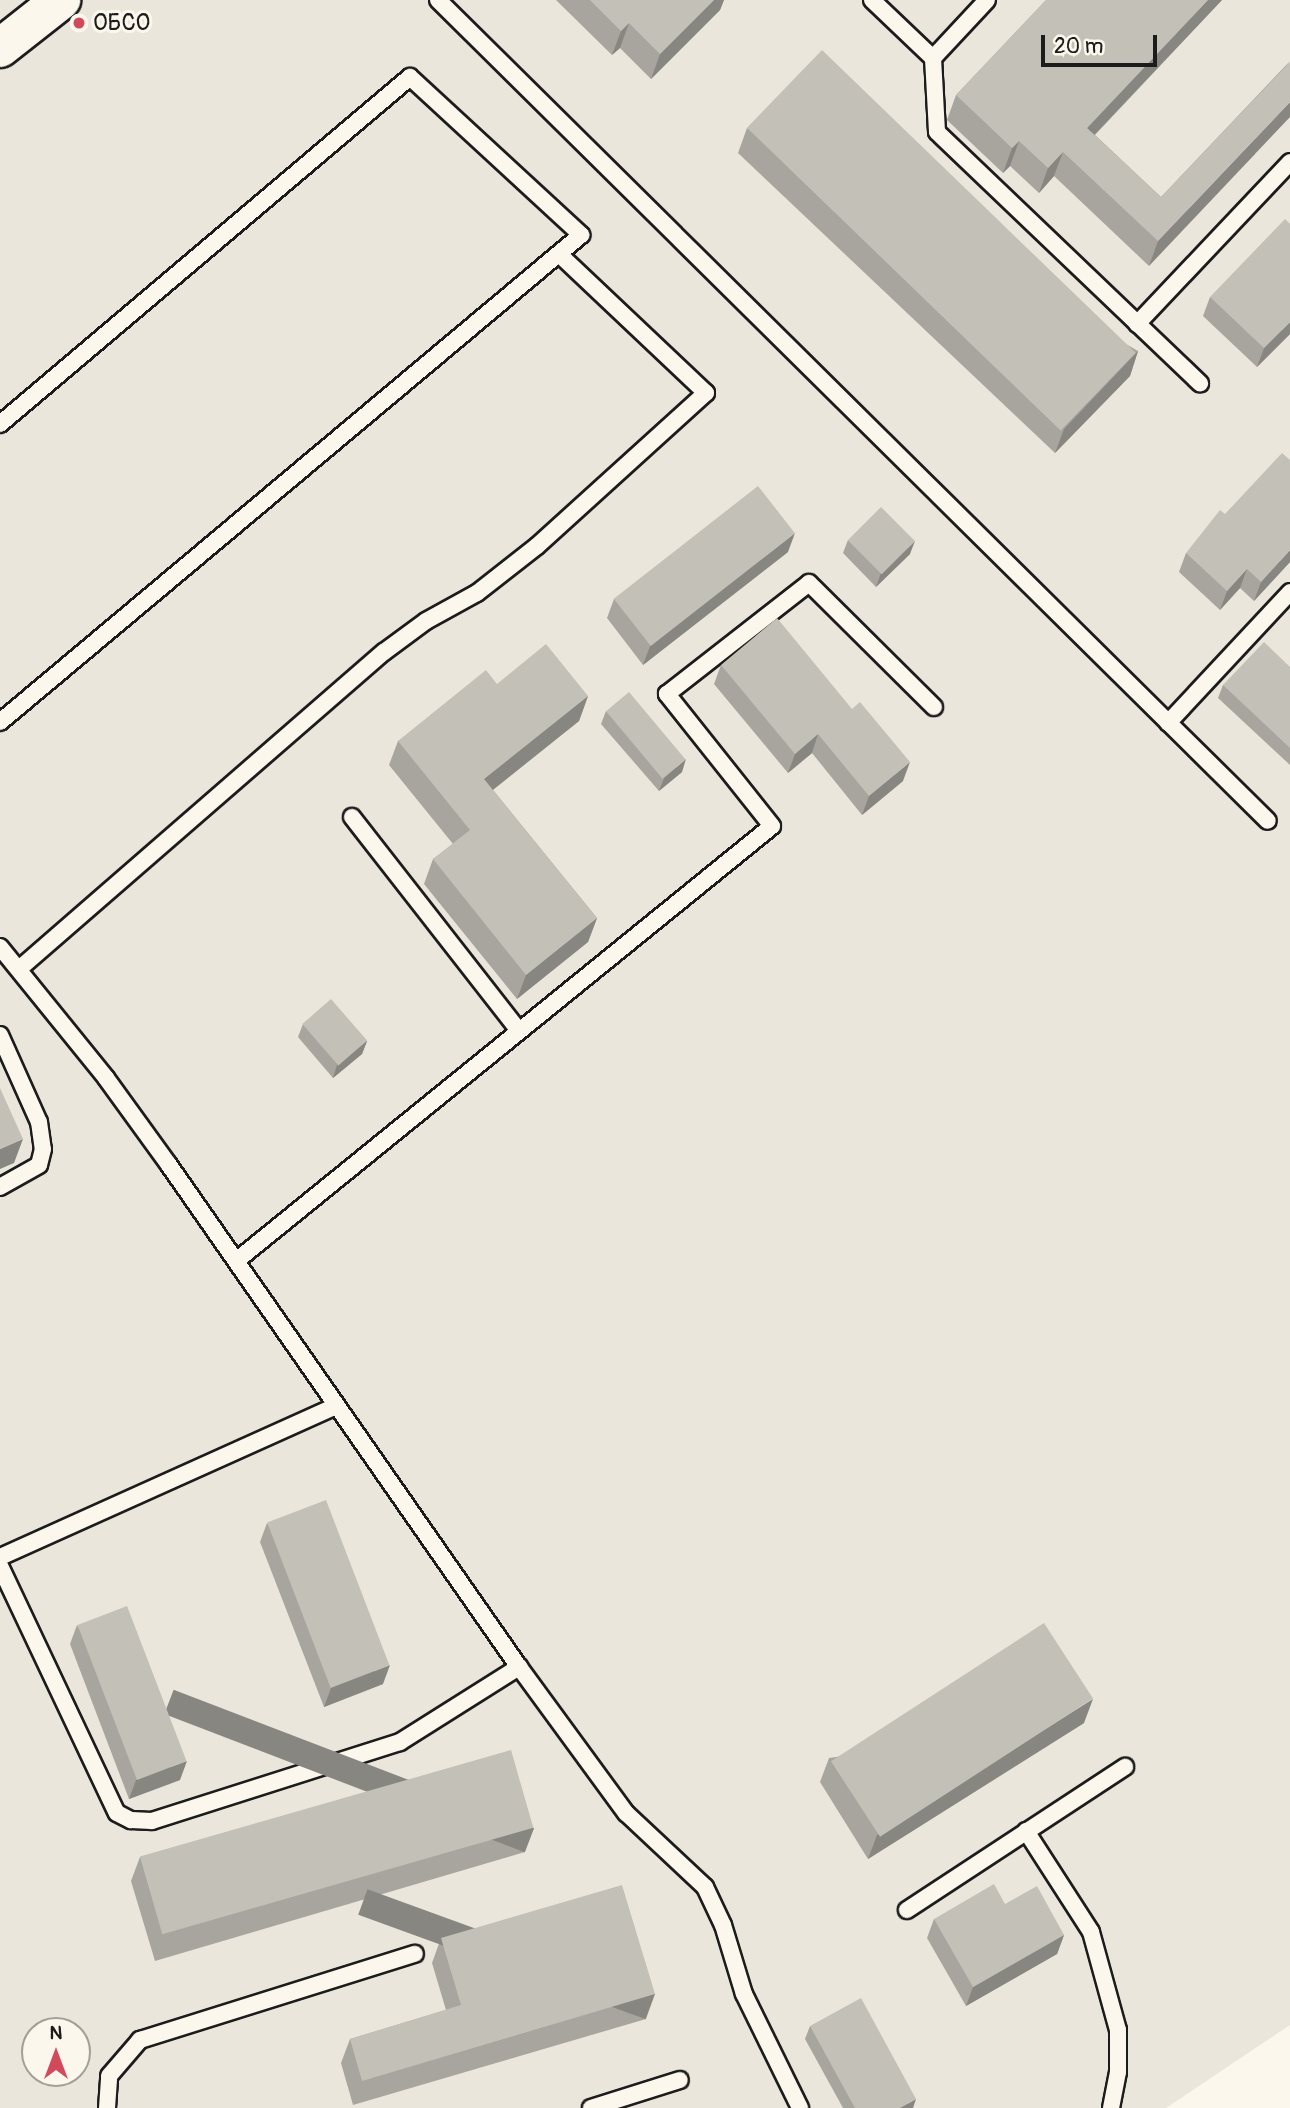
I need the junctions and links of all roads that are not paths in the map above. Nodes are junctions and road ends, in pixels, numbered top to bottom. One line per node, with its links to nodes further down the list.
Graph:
1 (61, 0): 5 (street)
2 (438, 0): 15 (lane)
3 (872, 0): 6 (lane)
4 (987, 0): 6 (lane)
5 (0, 48)
6 (933, 58): 9 (lane)
7 (1290, 162): 9 (lane)
8 (559, 254): 11 (lane); 14 (lane); 19 (lane)
9 (1137, 324): 10 (lane)
10 (1200, 383)
11 (0, 424)
12 (1290, 592): 15 (lane)
13 (934, 707): 20 (lane)
14 (0, 722)
15 (1168, 723): 17 (lane)
16 (352, 817): 20 (lane)
17 (1268, 821)
18 (0, 947): 19 (lane)
19 (19, 969): 23 (lane)
20 (519, 1031): 23 (lane)
21 (0, 1035): 22 (lane)
22 (0, 1187)
23 (236, 1261): 24 (lane)
24 (337, 1406): 25 (lane); 27 (lane)
25 (0, 1557)
26 (0, 1566): 27 (lane)
27 (519, 1668): 35 (lane)
28 (1125, 1767): 29 (lane)
29 (1026, 1831): 30 (lane); 36 (lane)
30 (906, 1910)
31 (415, 1954): 33 (lane)
32 (680, 2080): 34 (lane)
33 (107, 2108)
34 (591, 2108)
35 (800, 2108)
36 (1111, 2108)

